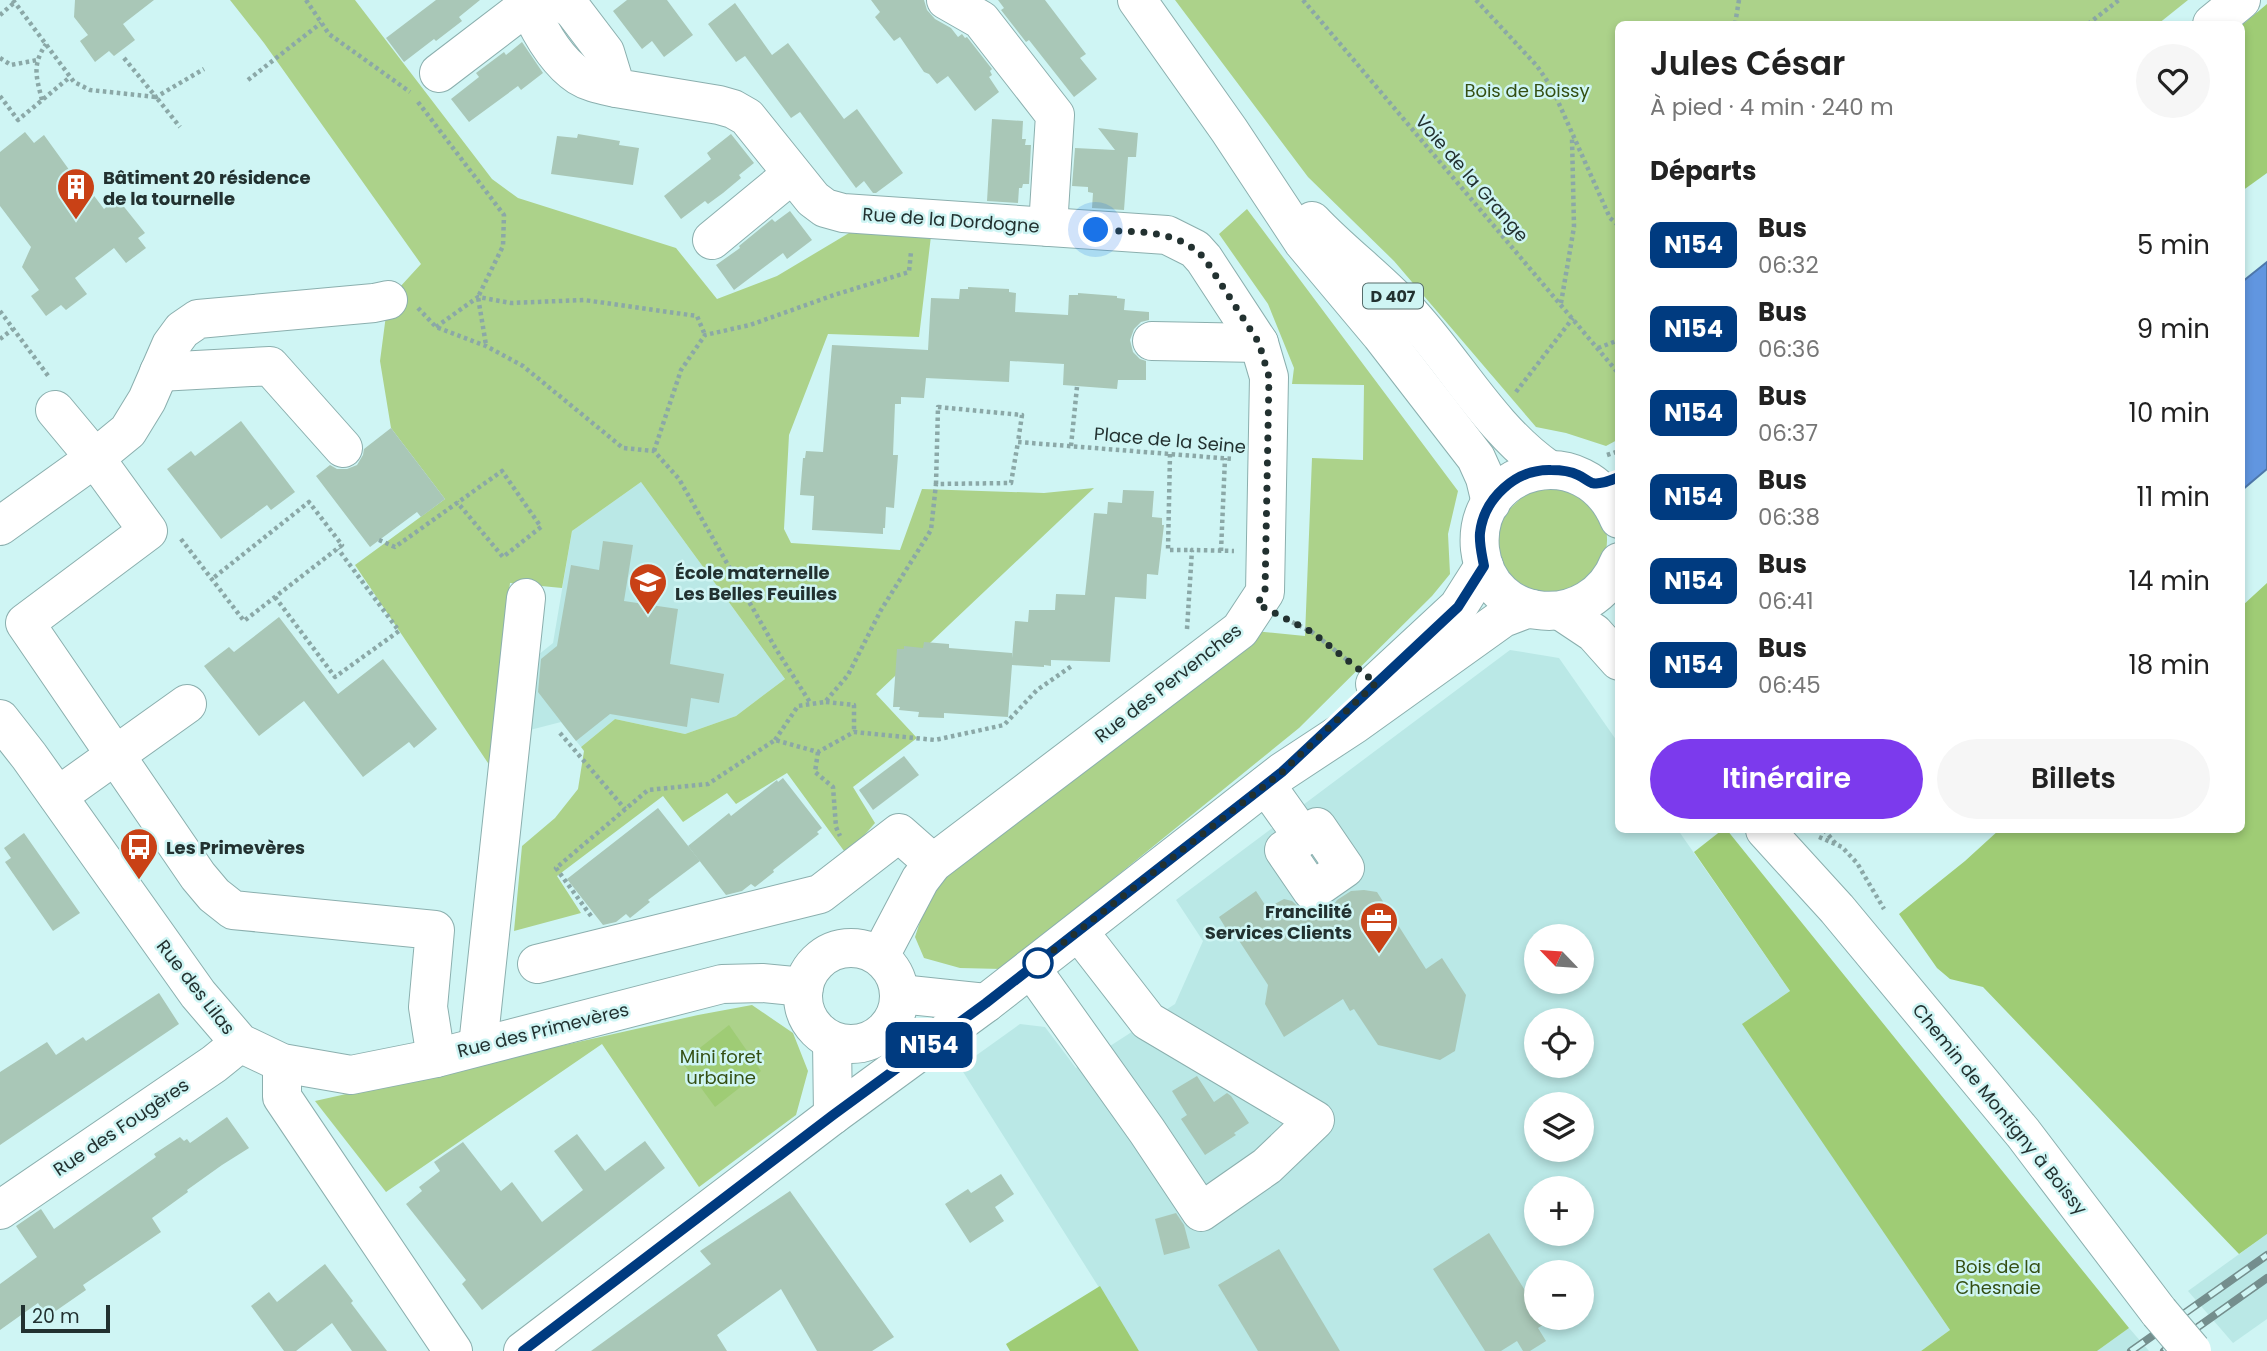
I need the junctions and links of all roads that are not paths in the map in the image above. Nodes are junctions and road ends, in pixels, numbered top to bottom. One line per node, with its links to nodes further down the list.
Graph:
1 (946, 0): 9 (street)
2 (1137, 0): 7 (street, D 407)
3 (2241, 0): 5 (street)
4 (538, 1): 6 (street, Rue de la Dordogne); 8 (street, Rue de la Dordogne)
5 (2216, 21)
6 (425, 83)
7 (1229, 130): 19 (street, D 407); 21 (street, D 407)
8 (792, 174): 9 (street, Rue de la Dordogne); 11 (street)
9 (1048, 227): 10 (street, Rue de la Dordogne)
10 (1167, 235): 14 (street, Rue des Pervenches)
11 (712, 240)
12 (388, 300): 15 (street)
13 (1152, 341): 14 (street)
14 (1259, 343): 37 (street, Rue des Pervenches)
15 (159, 372): 17 (street); 18 (street)
16 (53, 395): 18 (street)
17 (343, 448)
18 (95, 458): 23 (street); 31 (street)
19 (1548, 469): 20 (street); 21 (street)
20 (1606, 480): 22 (street)
21 (1491, 503): 24 (street)
22 (1615, 512)
23 (0, 526)
24 (1484, 566): 27 (street); 32 (street)
25 (1615, 582): 27 (street)
26 (526, 597): 48 (street)
27 (1546, 610): 28 (street); 32 (street)
28 (1615, 657)
29 (187, 704): 31 (street)
30 (0, 720): 33 (street, Rue des Lilas)
31 (116, 756): 33 (street); 49 (street)
32 (1274, 779): 36 (street); 39 (street)
33 (58, 796): 47 (street, Rue des Lilas)
34 (1768, 833): 38 (street, Chemin de Montigny à Boissy)
35 (1788, 833): 38 (street, Chemin de Montigny à Boissy)
36 (1303, 837)
37 (933, 863): 40 (street, Rue des Pervenches); 41 (street)
38 (1837, 909): 55 (street, Chemin de Montigny à Boissy, bridge)
39 (1079, 932): 42 (street); 42 (street)
40 (880, 956): 43 (street); 44 (street)
41 (537, 964)
42 (1031, 968): 45 (street)
43 (804, 987): 46 (street); 48 (street, Rue des Primevères)
44 (900, 994): 45 (street); 46 (street)
45 (986, 1003): 51 (street)
46 (832, 1041): 51 (street)
47 (240, 1044): 50 (street, Rue des Lilas); 52 (street, Rue des Fougères)
48 (478, 1046): 49 (street, Rue des Primevères)
49 (436, 1058): 50 (street, Rue des Primevères)
50 (282, 1063): 54 (street)
51 (833, 1115): 53 (street)
52 (0, 1210)
53 (525, 1350)
54 (453, 1351)
55 (2192, 1351)

